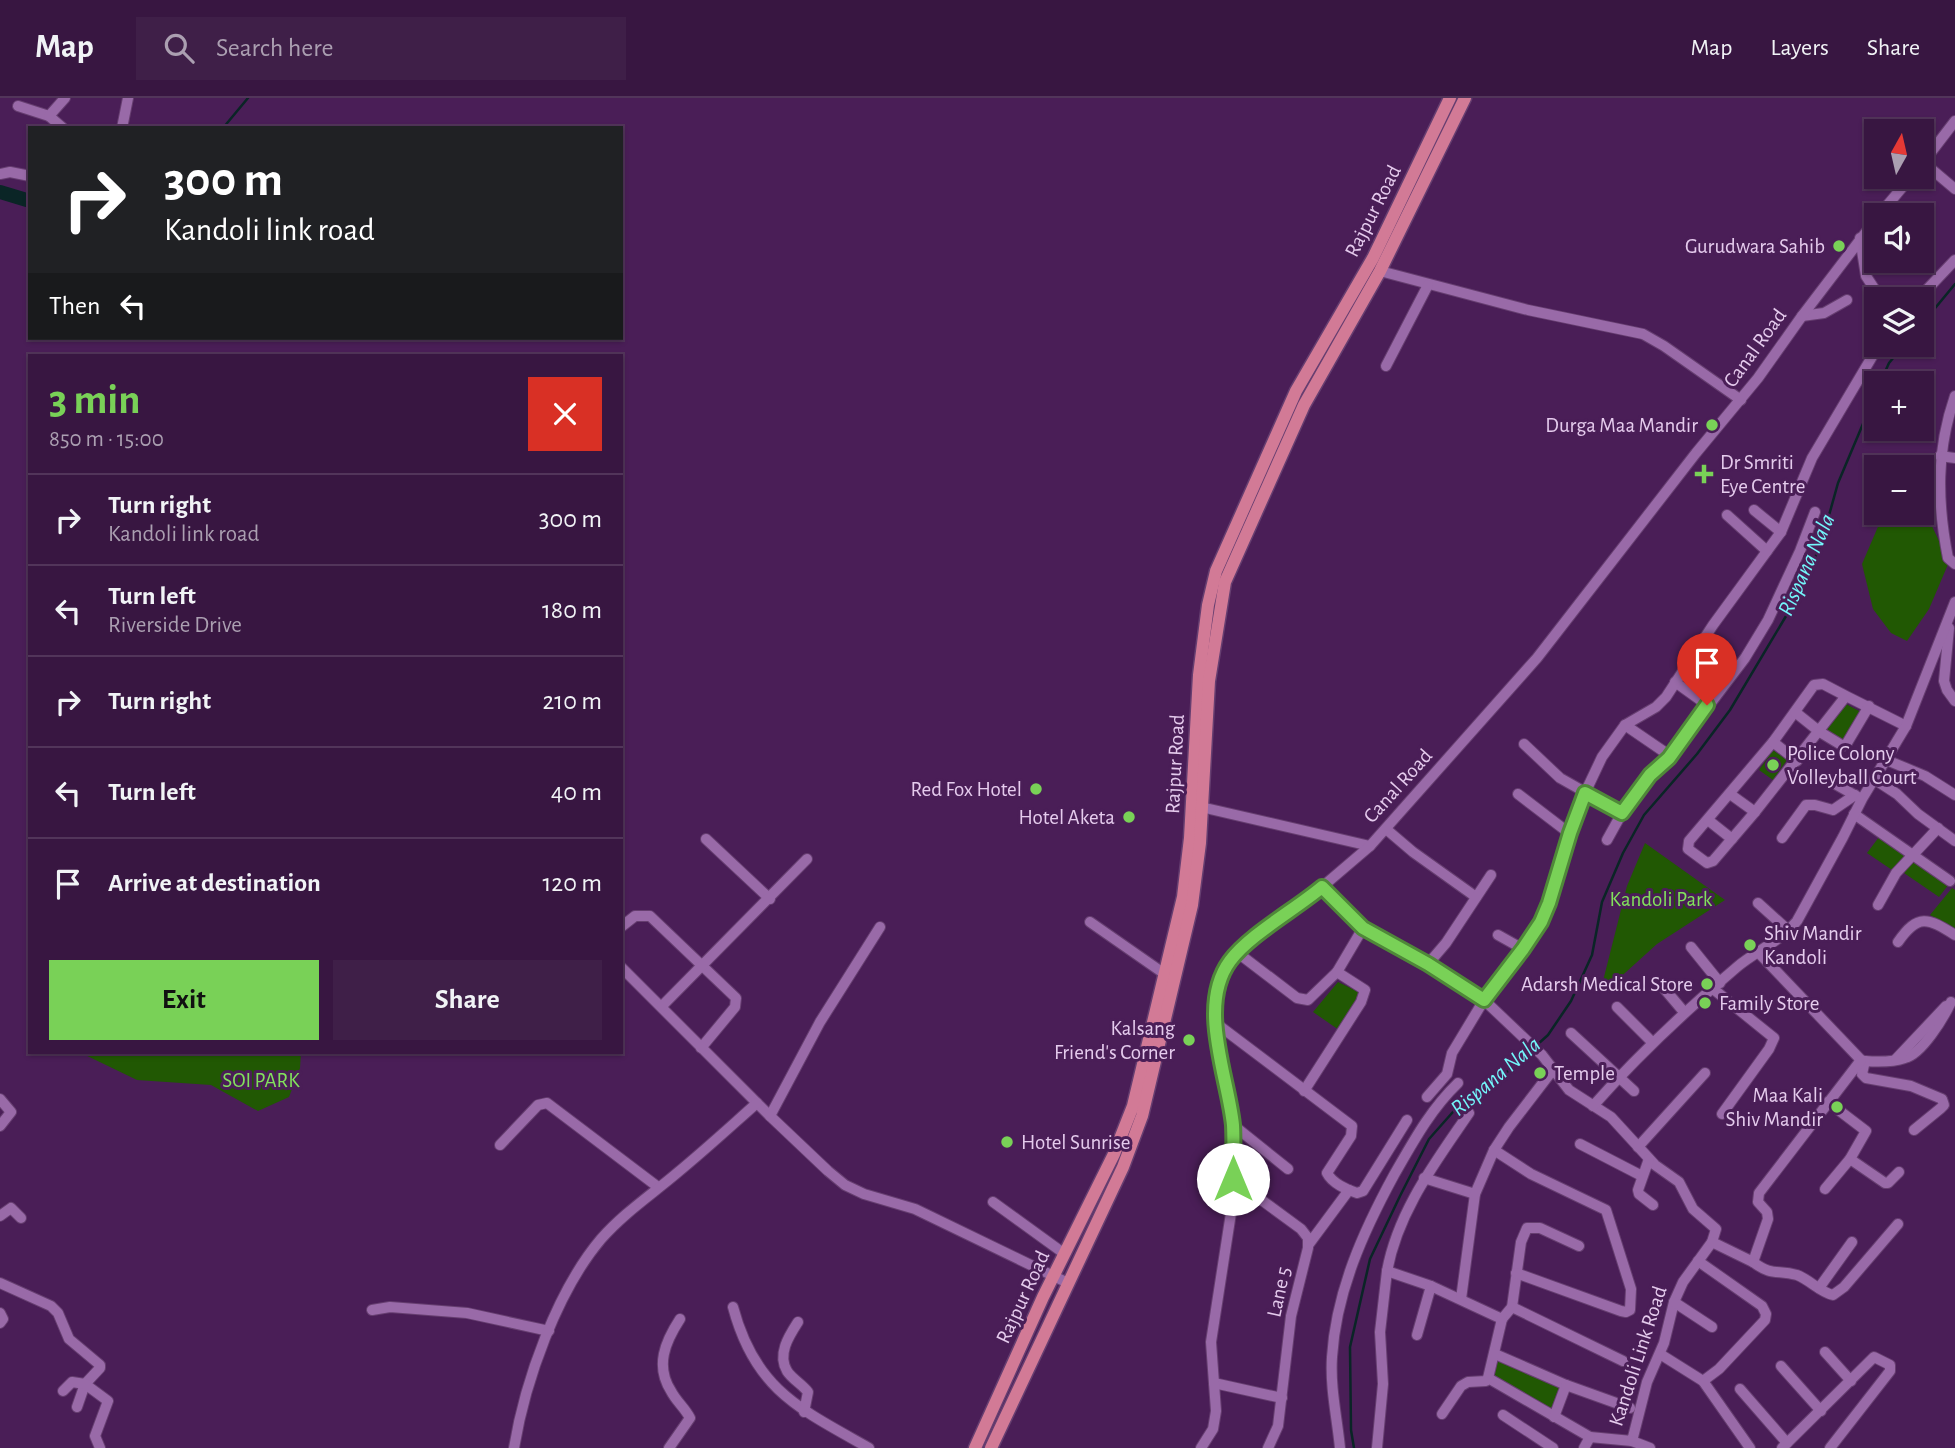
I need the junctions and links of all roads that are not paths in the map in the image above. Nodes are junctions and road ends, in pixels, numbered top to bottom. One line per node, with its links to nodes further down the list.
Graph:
1 (65, 98): 6 (street)
2 (128, 98): 9 (street)
3 (1450, 98): 99 (main road, Rajpur Road)
4 (1465, 98): 20 (main road, Rajpur Road)
5 (18, 106): 6 (street)
6 (49, 116): 8 (street)
7 (1955, 121): 10 (street)
8 (61, 126)
9 (122, 126)
10 (1934, 148)
11 (1934, 172): 15 (street)
12 (1, 173): 13 (street)
13 (28, 176)
14 (1901, 189): 16 (street)
15 (1955, 189)
16 (1890, 203)
17 (1864, 233): 18 (street, Canal Road)
18 (1860, 238): 22 (street); 25 (street, Canal Road)
19 (1955, 260): 23 (street)
20 (1380, 271): 21 (street); 60 (main road, Rajpur Road)
21 (1428, 285): 27 (street); 29 (street)
22 (1873, 287)
23 (1929, 287)
24 (1847, 300): 25 (street)
25 (1802, 316): 29 (street, Canal Road)
26 (1872, 357): 35 (street)
27 (1386, 366)
28 (1955, 399): 30 (street)
29 (1741, 400): 66 (street, Canal Road)
30 (1940, 456): 31 (street); 37 (street)
31 (1955, 457)
32 (1754, 510): 35 (street)
33 (1815, 512): 42 (street)
34 (1727, 515): 36 (street)
35 (1782, 532): 36 (street)
36 (1767, 551): 39 (street)
37 (1955, 564)
38 (1953, 607): 41 (street); 46 (street)
39 (1675, 682): 42 (street); 45 (street)
40 (1846, 696): 43 (street); 44 (street); 47 (street)
41 (1955, 701)
42 (1707, 705): 62 (street)
43 (1869, 706): 46 (street); 47 (street)
44 (1795, 712): 47 (street); 48 (street)
45 (1625, 725): 50 (street); 55 (street)
46 (1906, 726): 51 (street)
47 (1820, 732): 52 (street)
48 (1773, 742): 52 (street); 57 (street)
49 (1524, 744): 55 (street)
50 (1662, 751)
51 (1884, 759): 53 (street); 58 (street)
52 (1797, 761): 61 (street)
53 (1874, 779): 59 (street); 65 (street)
54 (1828, 780): 59 (street)
55 (1585, 793): 62 (street); 67 (street)
56 (1518, 794): 67 (street)
57 (1730, 794): 61 (street); 64 (street)
58 (1955, 795)
59 (1858, 797): 63 (street); 68 (street)
60 (1201, 807): 73 (street); 99 (main road, Rajpur Road)
61 (1755, 812): 70 (street)
62 (1622, 813): 71 (street)
63 (1854, 814): 74 (street); 87 (street)
64 (1708, 820): 70 (street); 70 (street)
65 (1938, 828): 72 (street); 74 (street)
66 (1386, 829): 73 (street, Canal Road); 79 (street)
67 (1570, 833): 92 (street)
68 (1782, 838)
69 (706, 839): 80 (street)
70 (1732, 839)
71 (1607, 840)
72 (1955, 841)
73 (1370, 846): 78 (street, Canal Road)
74 (1913, 854): 77 (street); 82 (street)
75 (807, 859): 80 (street)
76 (1492, 876): 79 (street)
77 (1950, 881)
78 (1322, 887): 86 (street); 94 (street, Canal Road)
79 (1476, 897): 95 (street)
80 (770, 899): 96 (street)
81 (1758, 904): 87 (street)
82 (1878, 905)
83 (1090, 922): 99 (street)
84 (623, 925): 96 (street)
85 (880, 927): 125 (street)
86 (1363, 928): 95 (street); 98 (street)
87 (1789, 931): 93 (street)
88 (1498, 935): 92 (street)
89 (1955, 935): 90 (street)
90 (1898, 942)
91 (1691, 947): 100 (street)
92 (1523, 949): 102 (street)
93 (1758, 952): 100 (street); 111 (street)
94 (1238, 953): 98 (street); 107 (street, Canal Road)
95 (1428, 964): 102 (street)
96 (701, 966): 104 (street); 110 (street)
97 (623, 969): 104 (street)
98 (1337, 972): 116 (street)
99 (1170, 978): 154 (main road, Rajpur Road); 161 (main road, Rajpur Road)
100 (1716, 985): 106 (street); 124 (street)
101 (1662, 986): 106 (street)
102 (1484, 1000): 112 (street); 118 (street)
103 (1953, 1000): 111 (street)
104 (662, 1006): 110 (street)
105 (1618, 1007): 109 (street)
106 (1684, 1012): 109 (street)
107 (1217, 1024): 116 (street); 127 (street, Canal Road)
108 (1571, 1033): 114 (street)
109 (1652, 1042): 114 (street)
110 (702, 1048): 121 (street)
111 (1863, 1060): 120 (street); 129 (street)
112 (1552, 1071): 122 (street); 133 (street)
113 (1705, 1073): 132 (street)
114 (1618, 1078): 117 (street); 122 (street)
115 (1458, 1083): 209 (street)
116 (1304, 1091): 143 (street)
117 (1634, 1091)
118 (1427, 1097)
119 (0, 1100): 128 (street)
120 (1828, 1102): 135 (street); 156 (street)
121 (757, 1103): 125 (street); 141 (street)
122 (1593, 1106): 132 (street)
123 (1469, 1114): 139 (street)
124 (1722, 1114)
125 (770, 1116): 159 (street)
126 (1407, 1120): 143 (street)
127 (1233, 1125): 136 (street); 140 (street, Canal Road)
128 (0, 1126)
129 (1914, 1130)
130 (1580, 1144): 138 (street)
131 (500, 1145): 141 (street)
132 (1637, 1147): 134 (street)
133 (1494, 1150): 144 (street); 158 (street)
134 (1649, 1159): 138 (street); 150 (street)
135 (1850, 1159): 137 (street); 142 (street)
136 (1288, 1169)
137 (1899, 1172)
138 (1642, 1176): 146 (street)
139 (1424, 1178): 144 (street); 157 (street)
140 (1233, 1179): 152 (street, Lane 5); 185 (street, Canal Road)
141 (658, 1187): 175 (street)
142 (1825, 1189)
143 (1349, 1190): 152 (street)
144 (1475, 1194): 164 (street)
145 (993, 1202): 154 (street)
146 (1653, 1205)
147 (0, 1216): 148 (street)
148 (21, 1218)
149 (1898, 1224): 163 (street)
150 (1712, 1242): 155 (street, Kandoli Link Road); 156 (street)
151 (1852, 1242): 163 (street)
152 (1309, 1244): 190 (street, Lane 5)
153 (1578, 1246): 158 (street)
154 (1066, 1252): 159 (main road, Rajpur Road)
155 (1698, 1261): 165 (street, Kandoli Link Road); 183 (street)
156 (1753, 1262): 163 (street)
157 (1387, 1271): 162 (street); 210 (street)
158 (1516, 1273): 167 (street)
159 (1054, 1276): 161 (street); 205 (main road, Rajpur Road)
160 (0, 1283): 186 (street)
161 (1068, 1283): 206 (main road, Rajpur Road)
162 (1431, 1286): 164 (street); 176 (street)
163 (1819, 1288)
164 (1461, 1299): 171 (street)
165 (1674, 1302): 174 (street); 179 (street, Kandoli Link Road)
166 (733, 1307): 194 (street)
167 (1512, 1307): 171 (street); 180 (street)
168 (372, 1310): 175 (street)
169 (0, 1313): 173 (street)
170 (680, 1320): 203 (street)
171 (1502, 1320): 178 (street)
172 (798, 1322): 194 (street)
173 (0, 1323)
174 (1712, 1326)
175 (549, 1331): 202 (street)
176 (1417, 1335)
177 (1825, 1352): 184 (street)
178 (1495, 1354): 182 (street); 187 (street)
179 (1660, 1354): 183 (street); 199 (street, Kandoli Link Road)
180 (1623, 1361)
181 (1782, 1366): 193 (street)
182 (1488, 1378): 195 (street); 197 (street, Kandoli Link Road)
183 (1703, 1381): 214 (street)
184 (1851, 1381): 193 (street); 215 (street)
185 (1214, 1383): 190 (street); 207 (street, Canal Road)
186 (85, 1384): 189 (street); 191 (street); 201 (street)
187 (1566, 1385): 192 (street); 197 (street)
188 (1740, 1389): 200 (street)
189 (63, 1391)
190 (1282, 1398): 208 (street, Lane 5)
191 (77, 1407)
192 (1630, 1408)
193 (1821, 1411): 200 (street)
194 (804, 1412): 204 (street)
195 (1442, 1414)
196 (1503, 1415): 211 (street)
197 (1554, 1417): 198 (street, Kandoli Link Road)
198 (1590, 1437): 199 (street, Kandoli Link Road); 212 (street)
199 (1632, 1441): 213 (street)
200 (1785, 1445)
201 (100, 1448)
202 (514, 1448)
203 (669, 1448)
204 (869, 1448)
205 (975, 1448)
206 (991, 1448)
207 (1201, 1448)
208 (1268, 1448)
209 (1340, 1448)
210 (1377, 1448)
211 (1553, 1448)
212 (1584, 1448)
213 (1650, 1448)
214 (1750, 1448)
215 (1830, 1448)

